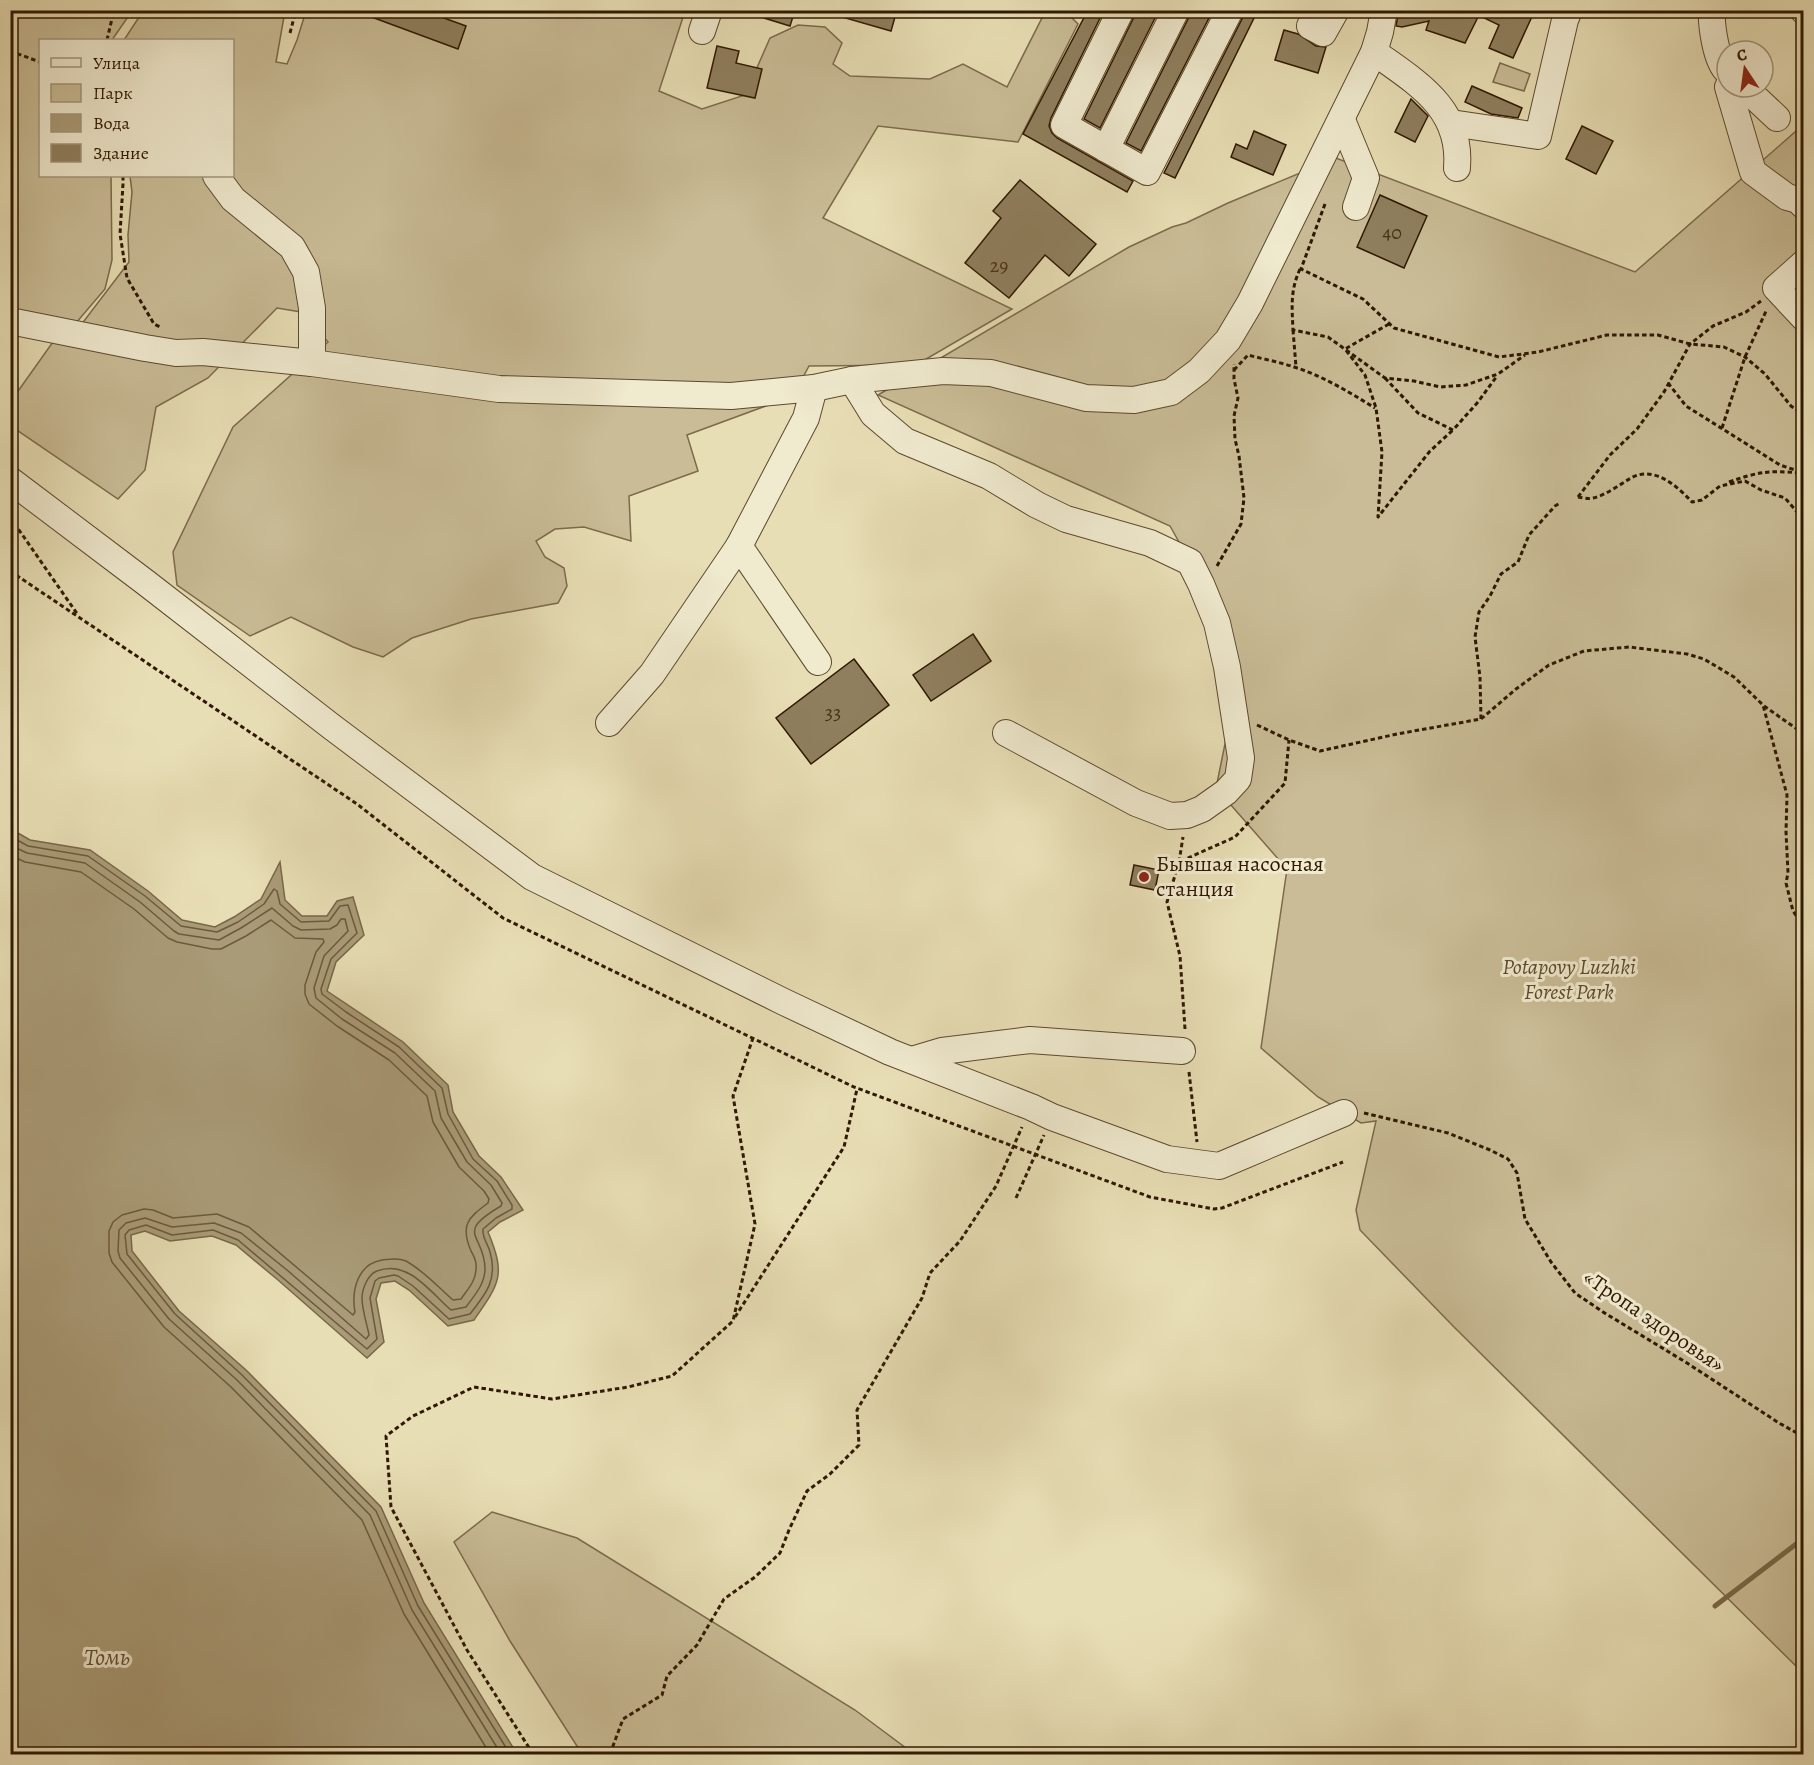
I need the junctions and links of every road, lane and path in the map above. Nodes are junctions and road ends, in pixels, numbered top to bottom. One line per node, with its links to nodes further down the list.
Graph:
1 (114, 10): 12 (path)
2 (296, 10): 11 (path)
3 (1121, 10): 22 (street)
4 (1176, 10): 22 (street)
5 (1230, 10): 22 (street)
6 (1336, 10): 10 (street)
7 (1384, 10): 15 (street)
8 (1569, 10): 21 (street)
9 (1712, 10): 13 (street)
10 (1310, 26)
11 (290, 33)
12 (107, 39)
13 (1716, 39)
14 (10, 51): 16 (path)
15 (1374, 52): 20 (street); 21 (street)
16 (39, 62)
17 (1732, 99): 27 (street)
18 (1757, 99): 19 (street)
19 (1777, 118)
20 (1342, 120): 28 (street); 37 (street)
21 (1451, 123): 23 (street)
22 (1106, 149)
23 (1457, 168)
24 (123, 177): 35 (path)
25 (217, 177): 42 (street)
26 (1325, 204): 30 (path)
27 (1803, 206)
28 (1356, 207)
29 (1803, 263): 31 (street)
30 (1301, 269): 34 (path); 36 (path)
31 (1776, 288): 32 (street); 38 (path); 41 (path)
32 (1803, 318)
33 (10, 321): 42 (street)
34 (1389, 324): 39 (path); 40 (path)
35 (164, 330)
36 (1293, 330): 39 (path); 43 (path)
37 (1228, 340): 44 (path); 47 (street)
38 (1690, 344): 40 (path); 41 (path); 48 (path)
39 (1345, 349): 46 (path); 50 (path)
40 (1527, 354): 45 (path)
41 (1745, 357): 51 (path); 52 (path)
42 (312, 363): 49 (street)
43 (1296, 367): 44 (path); 50 (path)
44 (1234, 369): 61 (path)
45 (1498, 374): 46 (path); 53 (path)
46 (1385, 378): 53 (path)
47 (852, 380): 49 (street); 61 (street)
48 (1668, 383): 52 (path); 56 (path)
49 (814, 388): 60 (street)
50 (1376, 408): 53 (path)
51 (1803, 415)
52 (1722, 428): 54 (path)
53 (1453, 430)
54 (1803, 474): 56 (path)
55 (10, 480): 74 (street)
56 (1720, 486): 59 (path)
57 (1560, 504): 66 (path)
58 (10, 517): 62 (path)
59 (1803, 520)
60 (739, 546): 63 (street); 67 (street)
61 (1201, 584): 65 (street)
62 (79, 616)
63 (818, 662)
64 (1763, 705): 66 (path); 69 (path); 71 (path)
65 (1234, 714): 68 (street); 70 (path)
66 (1481, 719): 70 (path)
67 (609, 723)
68 (1006, 733)
69 (1803, 734)
70 (1289, 740): 73 (path)
71 (1803, 927)
72 (753, 1038): 80 (path)
73 (1185, 1053): 74 (street); 78 (path)
74 (912, 1060): 76 (street)
75 (857, 1089): 80 (path)
76 (1041, 1112): 78 (street); 79 (path); 83 (path)
77 (1344, 1113): 78 (street); 81 (path, «Тропа здоровья»)
78 (1199, 1163)
79 (1016, 1198)
80 (733, 1321): 82 (path)
81 (1803, 1437)
82 (533, 1755)
83 (610, 1755)

